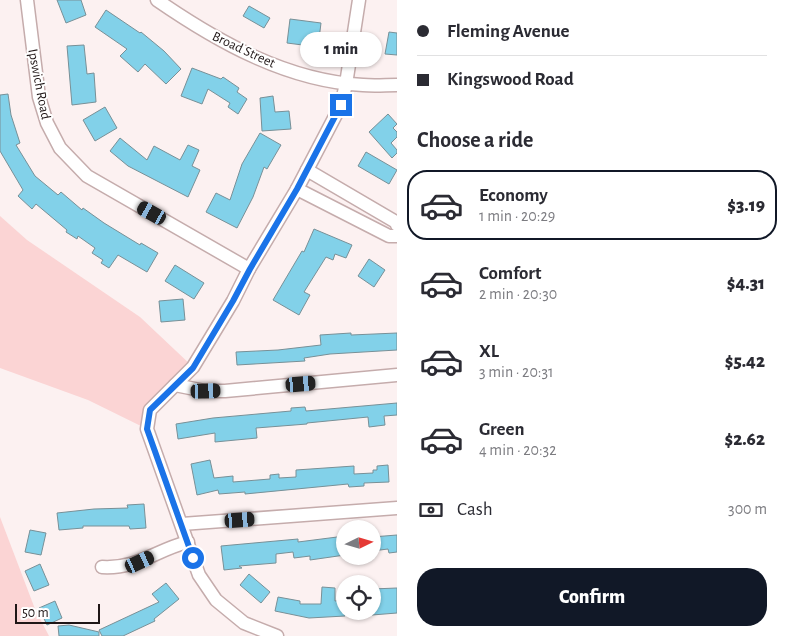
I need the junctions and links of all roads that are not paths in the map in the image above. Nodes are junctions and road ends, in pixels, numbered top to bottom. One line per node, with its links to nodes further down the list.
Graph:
1 (27, 0): 10 (street, Ipswich Road)
2 (157, 0): 4 (street, Broad Street)
3 (359, 0): 4 (street)
4 (346, 84): 5 (street, Broad Street); 6 (street)
5 (397, 85)
6 (307, 170): 7 (street); 8 (street)
7 (297, 189): 9 (street); 10 (street)
8 (397, 225)
9 (397, 236)
10 (250, 269): 12 (street)
11 (397, 376): 12 (street)
12 (175, 385): 14 (street)
13 (397, 508): 14 (street)
14 (182, 524): 15 (street)
15 (188, 542): 16 (street); 17 (street)
16 (102, 567)
17 (277, 636)

